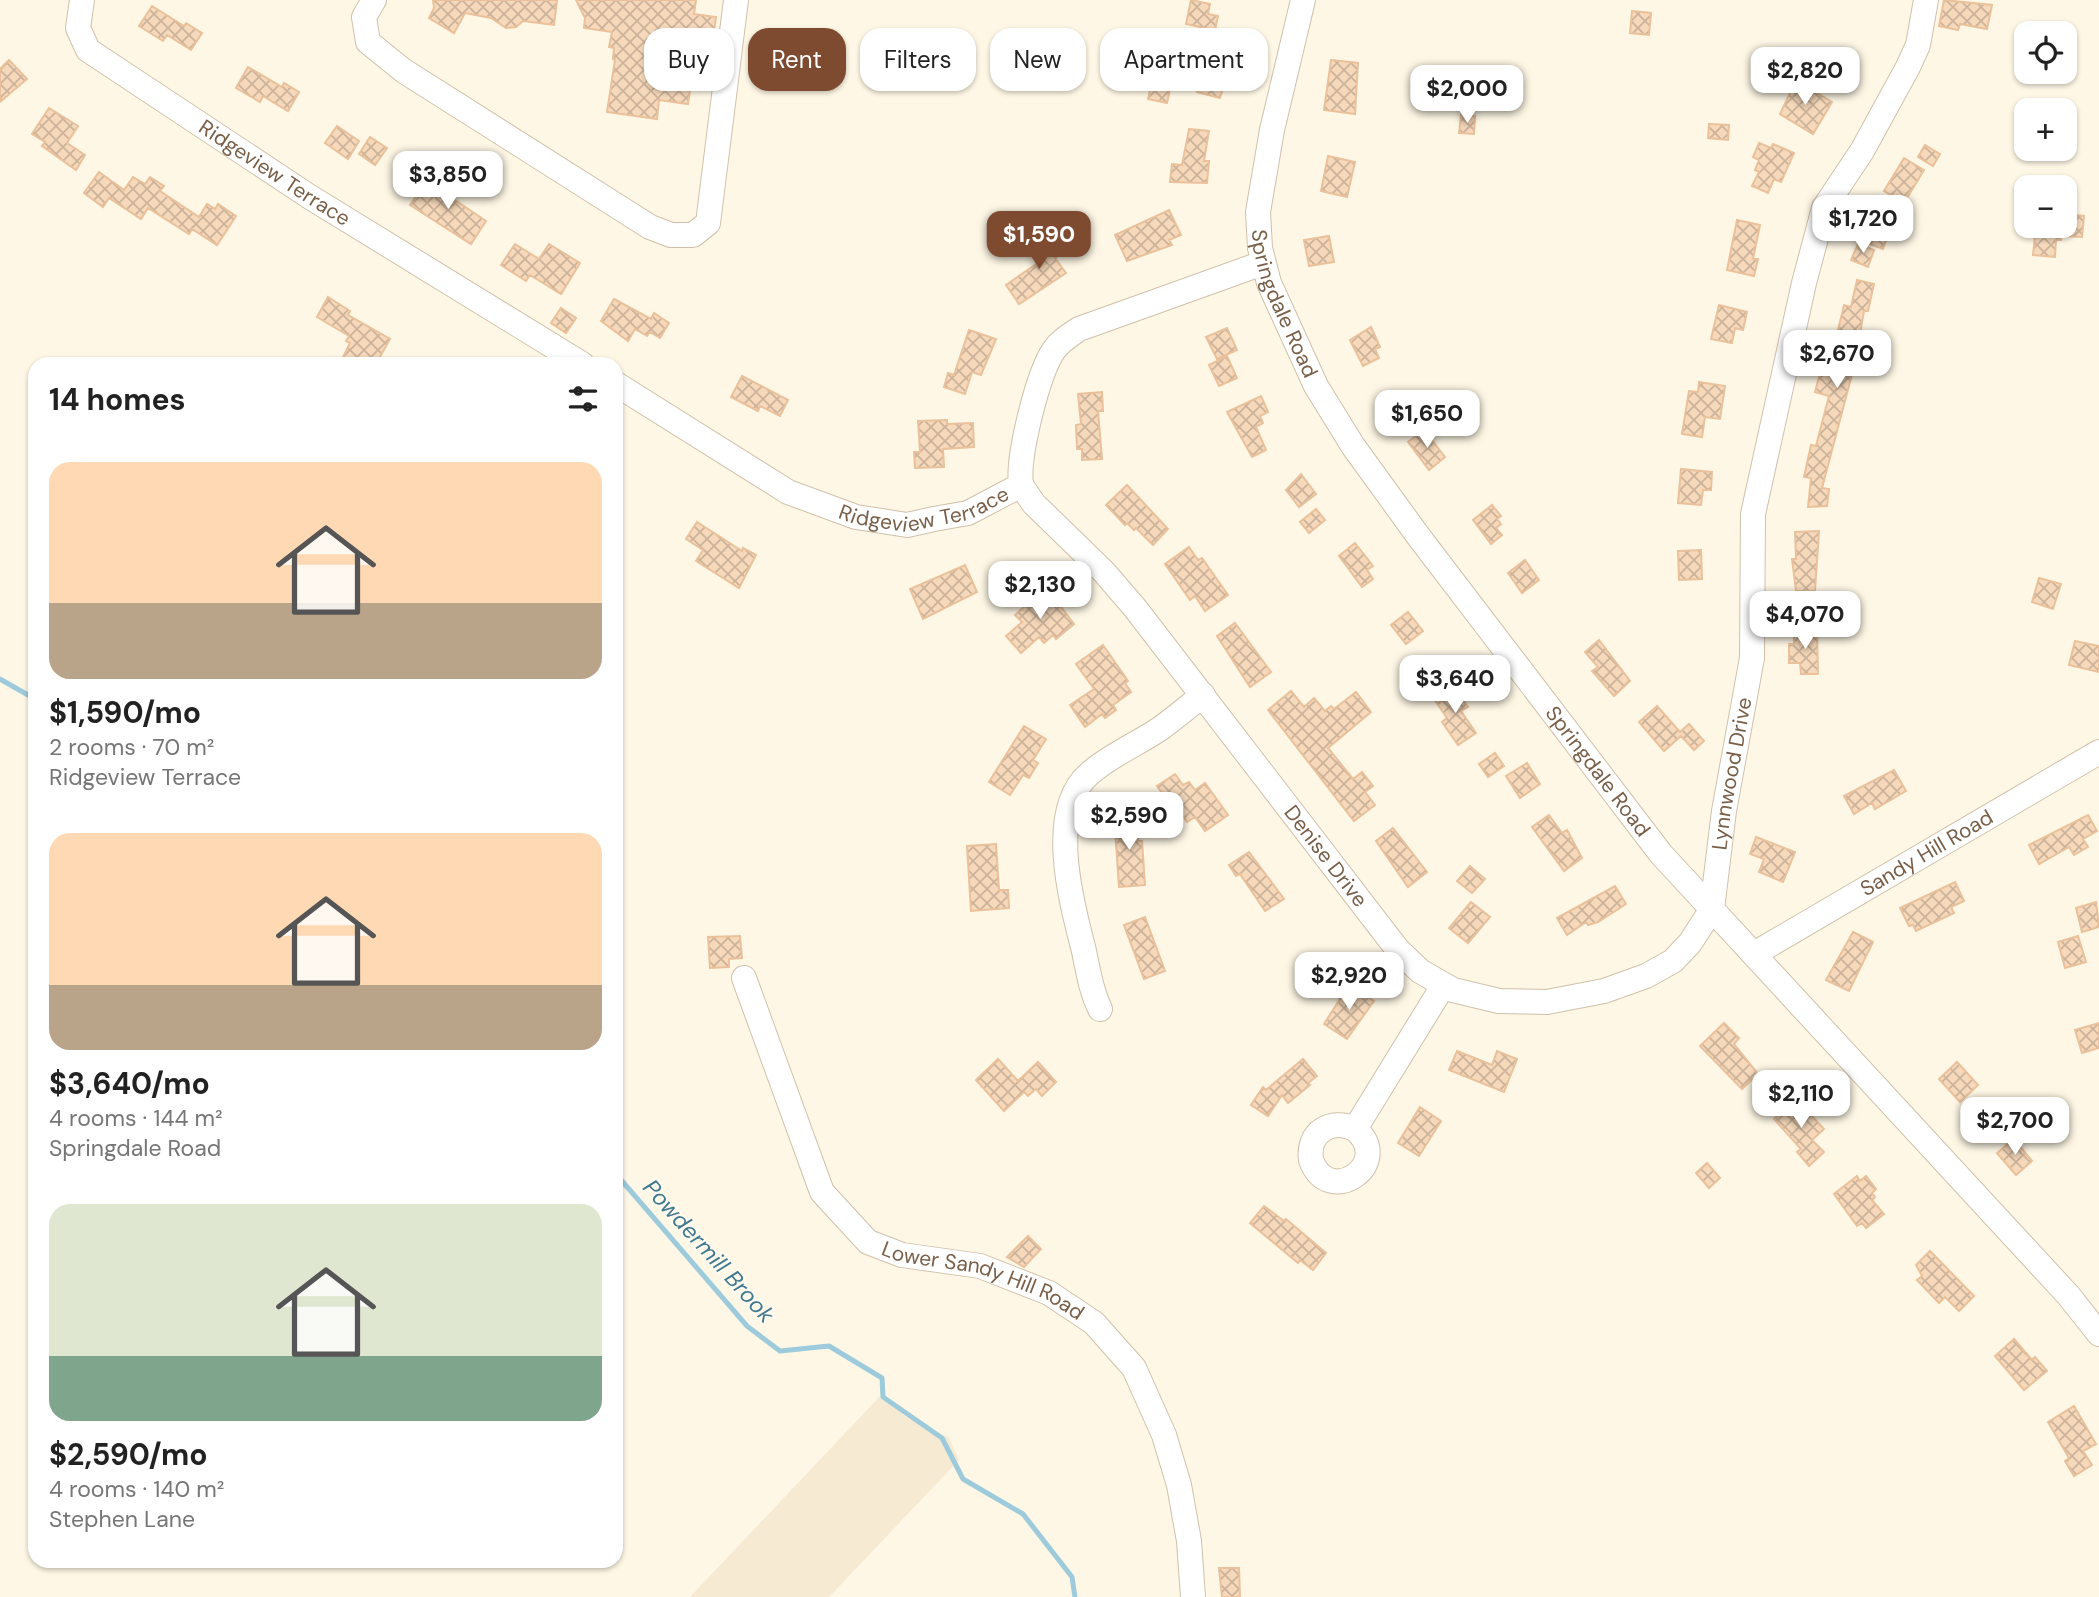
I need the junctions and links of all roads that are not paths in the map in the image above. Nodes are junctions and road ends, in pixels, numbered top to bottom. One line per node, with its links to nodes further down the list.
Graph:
1 (82, 0): 7 (street, Ridgeview Terrace)
2 (374, 0): 3 (street)
3 (736, 0)
4 (1303, 0): 6 (street, Springdale Road)
5 (1926, 0): 12 (street, Lynnwood Drive)
6 (1263, 263): 9 (street, Ridgeview Terrace); 12 (street, Springdale Road)
7 (571, 357)
8 (623, 388): 9 (street, Ridgeview Terrace)
9 (1021, 485): 10 (street, Denise Drive)
10 (1203, 695): 15 (street, Denise Drive); 16 (street)
11 (2099, 752): 13 (street, Sandy Hill Road)
12 (1712, 909): 13 (street, Springdale Road); 15 (street, Denise Drive)
13 (1754, 954): 18 (street, Springdale Road)
14 (744, 978): 19 (street, Lower Sandy Hill Road)
15 (1443, 986): 17 (street)
16 (1100, 1009)
17 (1355, 1129)
18 (2099, 1334)
19 (1193, 1597)

